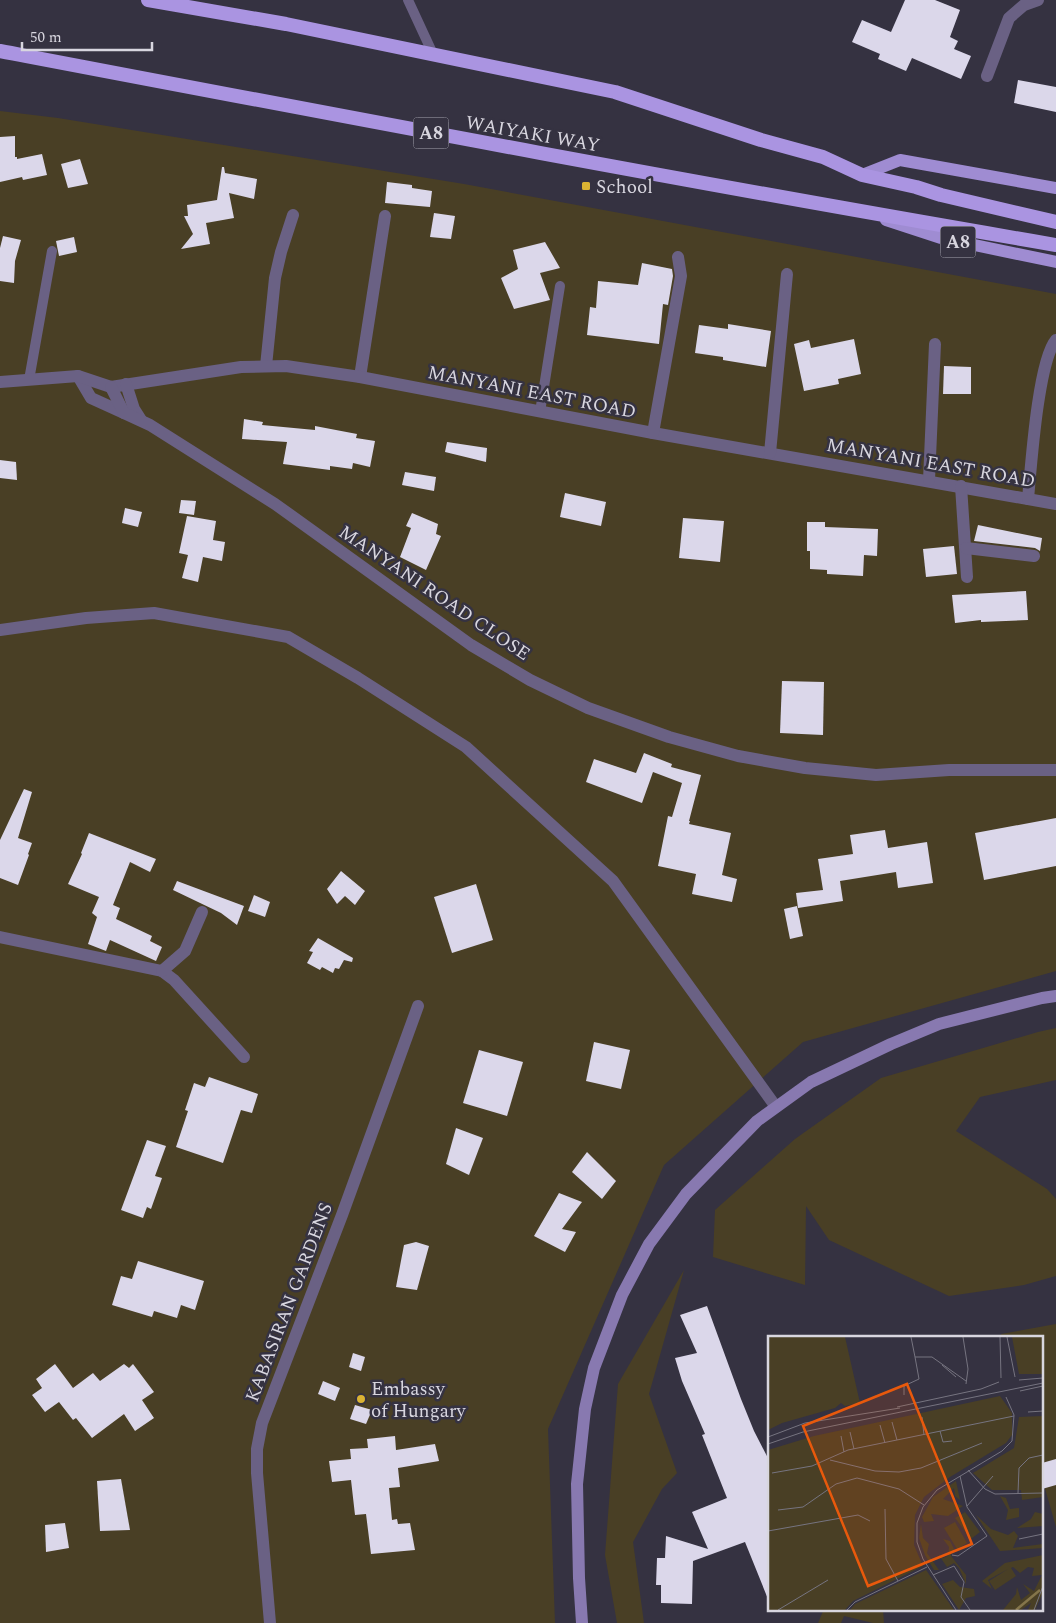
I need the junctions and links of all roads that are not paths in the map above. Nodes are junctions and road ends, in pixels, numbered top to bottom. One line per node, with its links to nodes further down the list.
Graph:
1 (148, 0): 5 (highway, A8)
2 (408, 0): 5 (lane)
3 (1038, 0): 6 (street)
4 (0, 51): 9 (highway, WAIYAKI WAY / A8)
5 (433, 54): 7 (highway, A8)
6 (987, 76)
7 (862, 175): 8 (main road); 12 (highway, A8)
8 (1056, 188)
9 (862, 212): 13 (highway, A8); 16 (main road, WAIYAKI WAY / A8)
10 (293, 215): 21 (street)
11 (386, 216): 23 (street)
12 (1056, 222)
13 (1056, 245)
14 (52, 251): 24 (lane)
15 (678, 257): 31 (street)
16 (1056, 262)
17 (787, 274): 32 (street)
18 (560, 286): 28 (lane)
19 (1056, 340): 35 (street)
20 (935, 344): 33 (street)
21 (266, 366): 23 (street, MANYANI EAST ROAD); 26 (street, MANYANI EAST ROAD)
22 (78, 376): 24 (street, MANYANI EAST ROAD); 27 (street, MANYANI EAST ROAD); 29 (street, MANYANI ROAD CLOSE)
23 (360, 377): 28 (street, MANYANI EAST ROAD)
24 (29, 380): 25 (street, MANYANI EAST ROAD)
25 (0, 382)
26 (126, 384): 27 (street, MANYANI EAST ROAD); 30 (street)
27 (111, 386): 29 (street)
28 (540, 412): 31 (street, MANYANI EAST ROAD)
29 (124, 413): 30 (street, MANYANI ROAD CLOSE)
30 (141, 420): 41 (street, MANYANI ROAD CLOSE)
31 (653, 433): 32 (street, MANYANI EAST ROAD)
32 (770, 453): 33 (street, MANYANI EAST ROAD)
33 (929, 480): 34 (street, MANYANI EAST ROAD)
34 (961, 486): 35 (street, MANYANI EAST ROAD); 37 (street)
35 (1028, 498): 36 (street, MANYANI EAST ROAD)
36 (1056, 504)
37 (966, 548): 38 (street); 39 (street)
38 (1034, 556)
39 (967, 577)
40 (0, 630): 48 (street)
41 (1056, 770)
42 (202, 912): 44 (street)
43 (0, 937): 44 (street)
44 (162, 971): 47 (street)
45 (1056, 996): 48 (main road)
46 (418, 1006): 49 (street, KABASIRAN GARDENS)
47 (244, 1057)
48 (776, 1108): 50 (main road)
49 (270, 1623)
50 (582, 1623)

